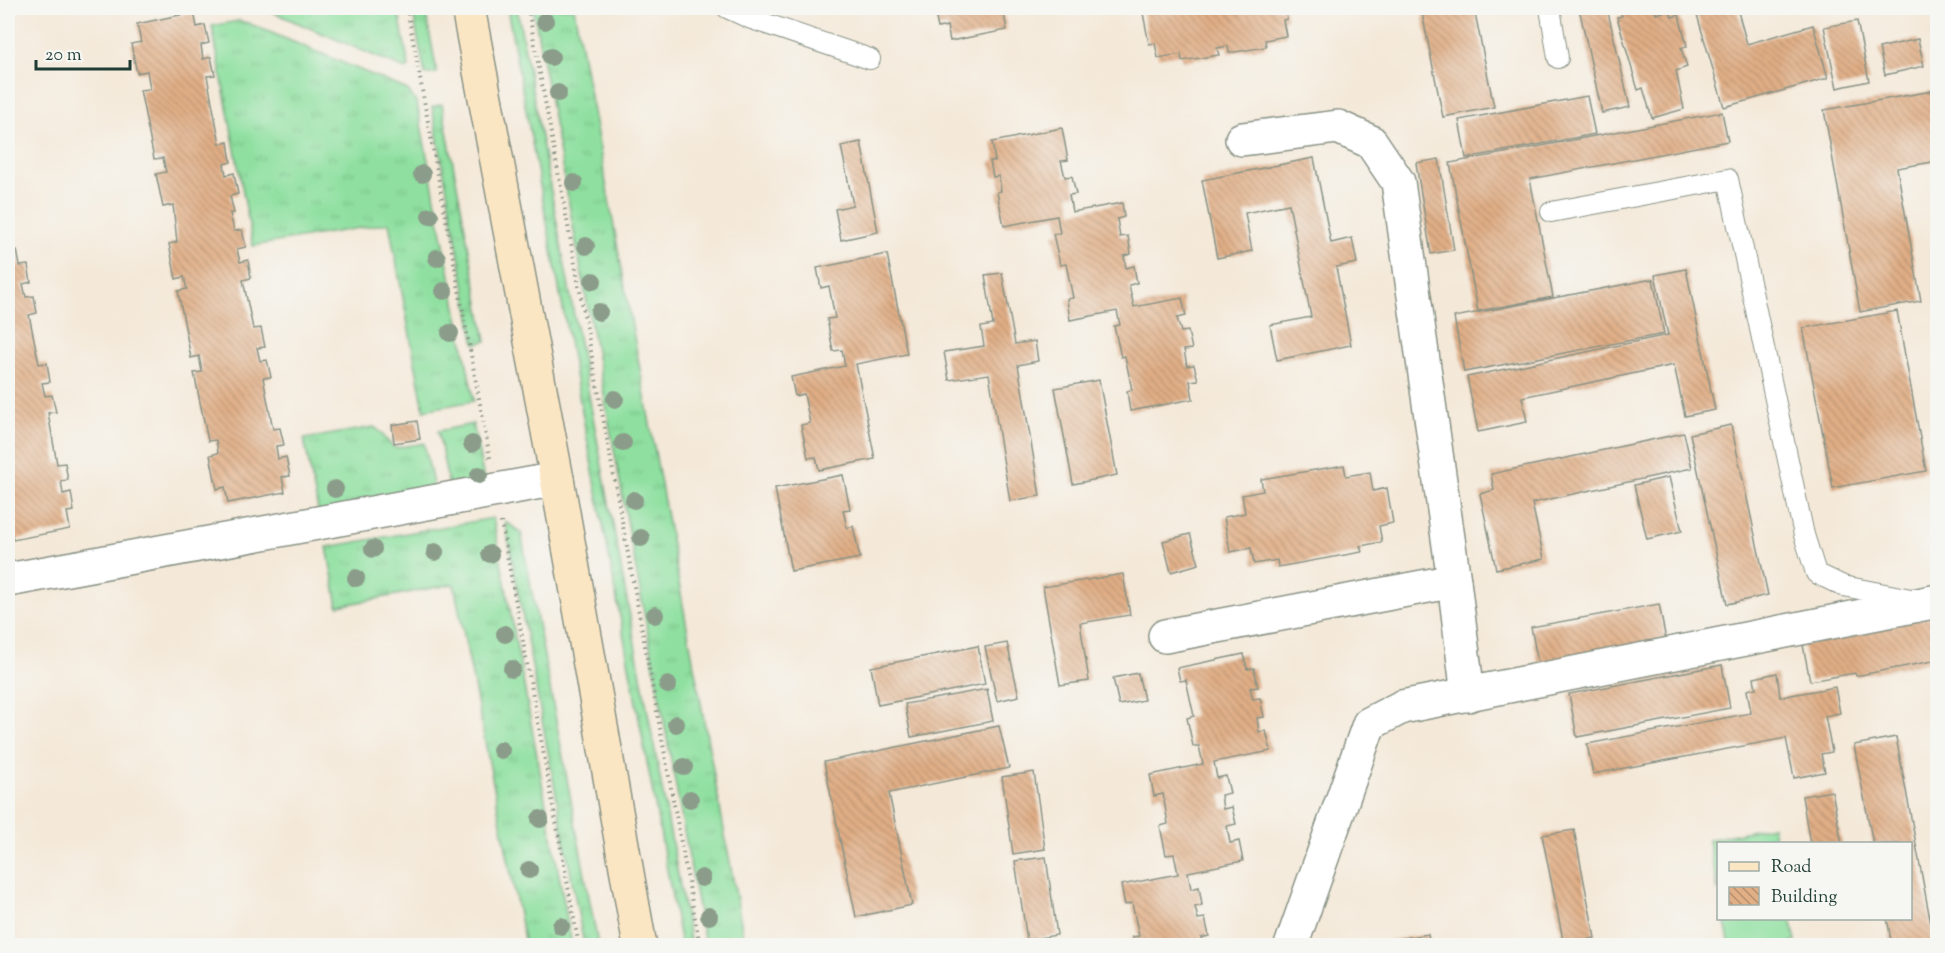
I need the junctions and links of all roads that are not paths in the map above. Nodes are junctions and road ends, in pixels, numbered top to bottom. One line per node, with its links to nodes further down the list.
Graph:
1 (468, 8): 8 (main road)
2 (727, 8): 5 (lane)
3 (1550, 8): 4 (lane)
4 (1558, 58)
5 (870, 59)
6 (1242, 139): 10 (street)
7 (1551, 212): 11 (lane)
8 (556, 479): 9 (street); 14 (main road)
9 (8, 580)
10 (1454, 581): 12 (street); 13 (street)
11 (1935, 602): 13 (street)
12 (1165, 636)
13 (1468, 695): 15 (street)
14 (640, 945)
15 (1290, 945)

